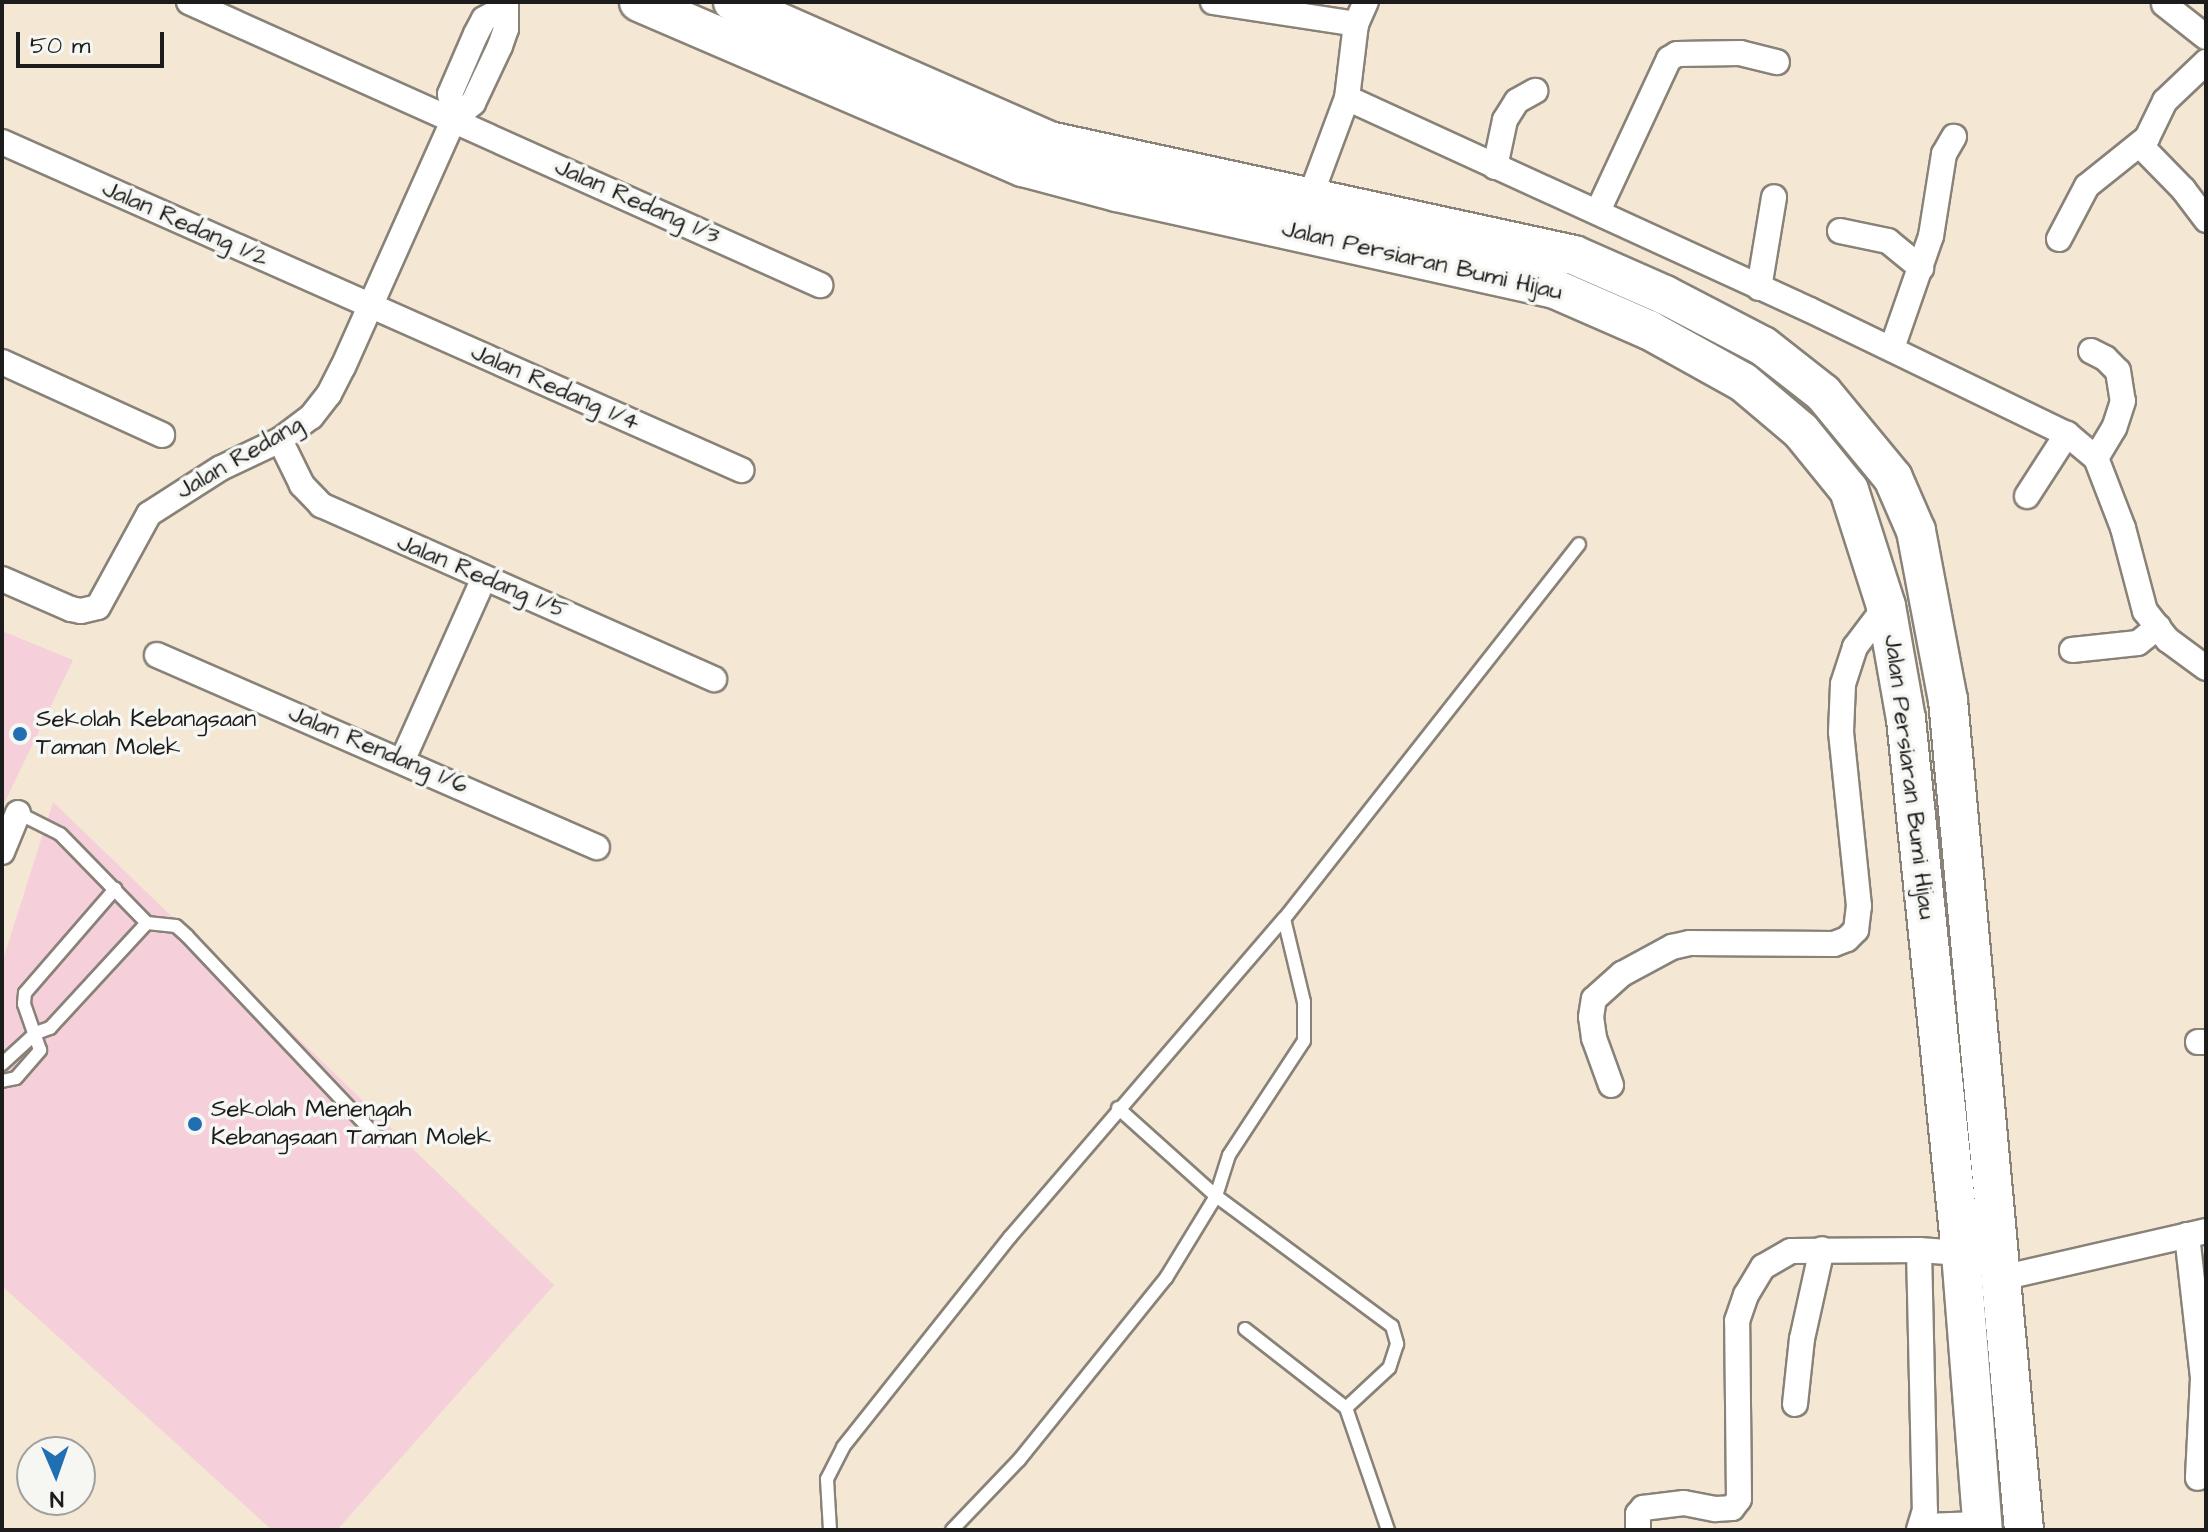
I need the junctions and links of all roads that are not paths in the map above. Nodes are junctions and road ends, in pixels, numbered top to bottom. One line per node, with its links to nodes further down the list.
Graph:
1 (189, 2): 14 (street, Jalan Redang 1/3)
2 (639, 2): 41 (main road, Jalan Persiaran Bumi Hijau)
3 (733, 2): 20 (main road, Jalan Persiaran Bumi Hijau)
4 (1213, 2): 8 (street)
5 (1366, 2): 8 (street)
6 (2164, 4): 9 (street)
7 (505, 5): 14 (street, Jalan Redang)
8 (1356, 24): 13 (street)
9 (2206, 37)
10 (1777, 62): 21 (street)
11 (2206, 62): 17 (street)
12 (1535, 91): 18 (street)
13 (1347, 98): 18 (street); 20 (street)
14 (454, 119): 26 (street, Jalan Redang 1/3); 28 (street, Jalan Redang)
15 (1954, 137): 25 (street)
16 (2, 142): 28 (street, Jalan Redang 1/2)
17 (2140, 145): 22 (street); 24 (street)
18 (1495, 167): 21 (street)
19 (1774, 197): 27 (street)
20 (1309, 200): 65 (main road, Jalan Persiaran Bumi Hijau)
21 (1598, 211): 27 (street)
22 (2206, 220)
23 (1840, 231): 25 (street)
24 (2059, 239)
25 (1921, 268): 29 (street)
26 (820, 285)
27 (1759, 288): 29 (street)
28 (369, 306): 34 (street, Jalan Redang); 36 (street, Jalan Redang 1/4)
29 (1892, 348): 32 (street)
30 (2091, 351): 35 (street)
31 (2, 362): 33 (street)
32 (2067, 434): 35 (street); 37 (street)
33 (162, 435)
34 (280, 440): 39 (street, Jalan Redang 1/5); 40 (street, Jalan Redang)
35 (2096, 458): 42 (street)
36 (741, 470)
37 (2027, 496)
38 (1579, 544): 52 (lane)
39 (484, 578): 46 (street, Jalan Redang 1/5); 47 (street)
40 (2, 579)
41 (1886, 606): 57 (street); 64 (main road, Jalan Persiaran Bumi Hijau)
42 (2158, 627): 43 (street); 45 (street)
43 (2072, 650)
44 (157, 655): 47 (street, Jalan Rendang 1/6)
45 (2206, 668)
46 (714, 679)
47 (403, 759): 49 (street, Jalan Rendang 1/6)
48 (18, 813): 50 (street); 51 (lane)
49 (597, 847)
50 (2, 852)
51 (115, 889): 53 (lane); 54 (lane)
52 (1284, 919): 58 (lane); 60 (lane)
53 (147, 923): 54 (lane); 59 (lane)
54 (36, 1033): 55 (lane); 56 (lane)
55 (2, 1064)
56 (2, 1081)
57 (1611, 1085)
58 (1118, 1108): 60 (lane); 72 (lane)
59 (379, 1139)
60 (1216, 1196): 68 (lane); 73 (lane)
61 (2197, 1233): 65 (street); 69 (street)
62 (1822, 1249): 63 (street); 67 (street); 75 (street)
63 (1919, 1250): 64 (street); 71 (street)
64 (1961, 1253): 70 (main road, Jalan Persiaran Bumi Hijau)
65 (2001, 1278): 76 (main road, Jalan Persiaran Bumi Hijau)
66 (1245, 1329): 68 (lane)
67 (1795, 1404)
68 (1346, 1408): 74 (lane)
69 (2198, 1478)
70 (1983, 1527): 71 (street)
71 (1920, 1528)
72 (830, 1530)
73 (952, 1530)
74 (1388, 1530)
75 (1638, 1530)
76 (2024, 1530)

